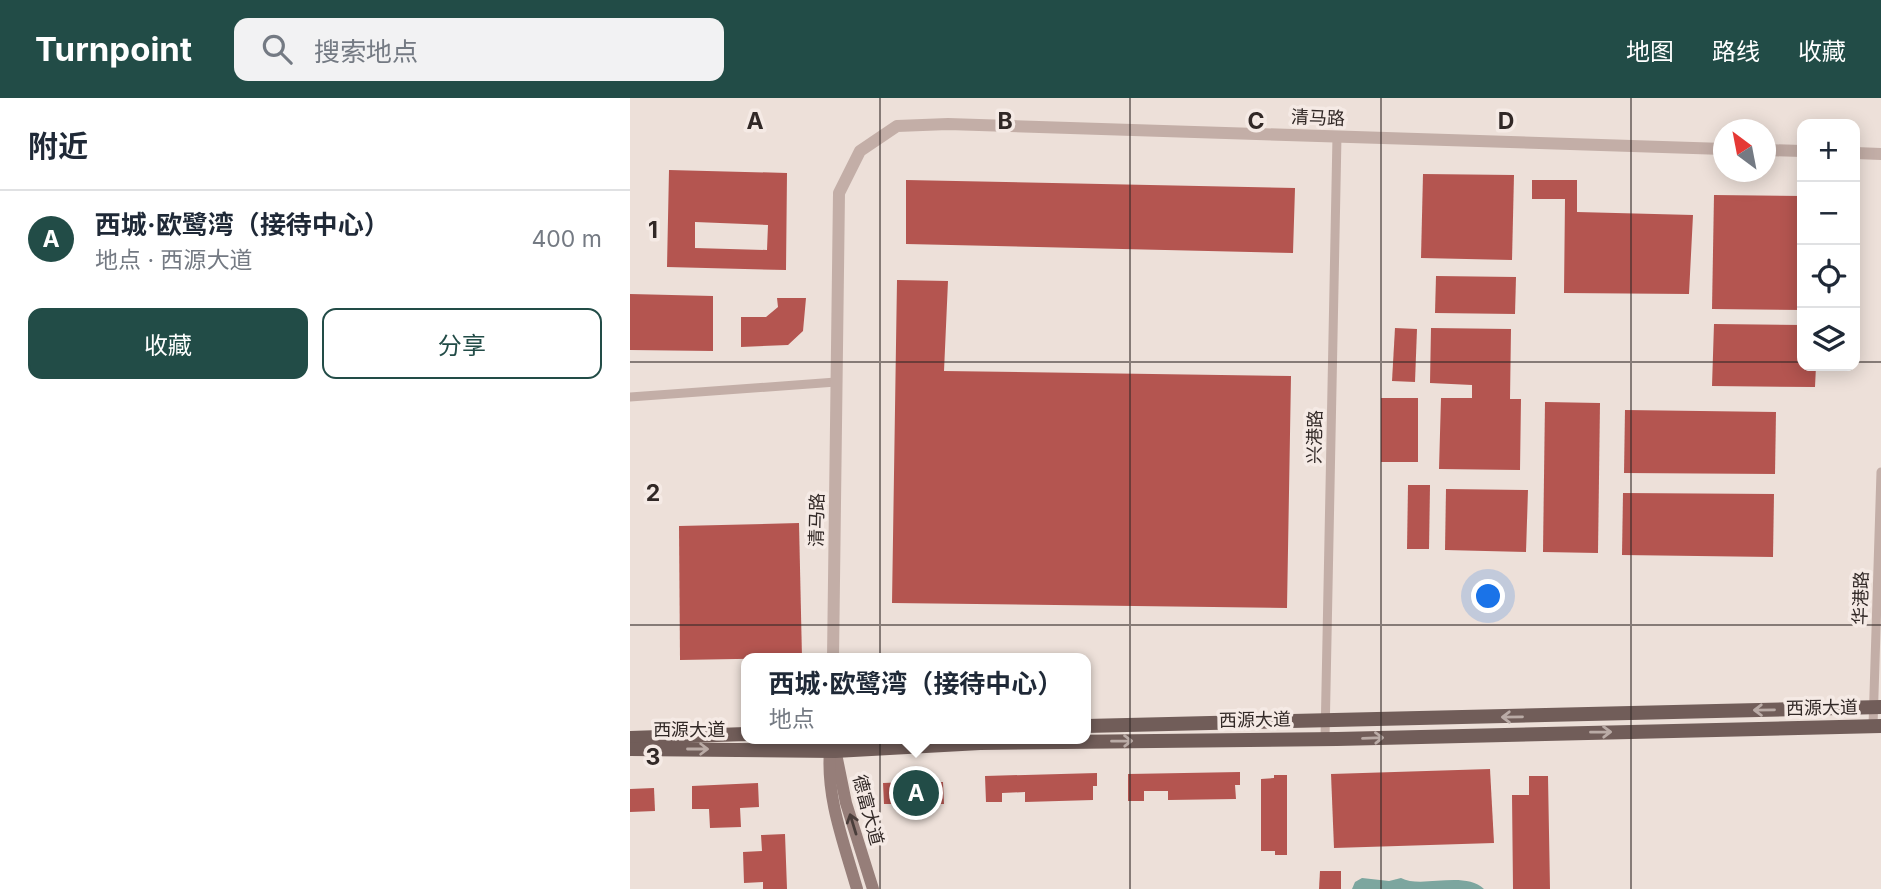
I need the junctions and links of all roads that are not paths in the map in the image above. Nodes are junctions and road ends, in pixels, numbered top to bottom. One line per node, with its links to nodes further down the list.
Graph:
1 (1337, 136): 2 (street, 清马路); 7 (street, 清马路); 12 (street, 兴港路)
2 (1713, 149)
3 (1776, 150): 4 (street)
4 (1797, 151)
5 (1860, 153): 6 (street)
6 (1881, 154)
7 (836, 382): 8 (street); 10 (street, 清马路)
8 (630, 397)
9 (1881, 472): 11 (street, 华港路)
10 (833, 653)
11 (1877, 707): 12 (main road, 西源大道, one-way to 12); 14 (street, 华港路)
12 (1326, 721): 13 (main road, 西源大道); 17 (street, 兴港路)
13 (1091, 726)
14 (1877, 726): 17 (main road, 西源大道, one-way to 14)
15 (741, 734): 16 (main road, 西源大道)
16 (630, 738)
17 (1325, 739): 18 (main road, 西源大道, one-way to 17)
18 (1091, 742)
19 (906, 744): 20 (main road, 西源大道, one-way to 19)
20 (832, 745): 21 (main road, 西源大道, one-way to 20); 22 (main road, 德富大道); 23 (main road, 德富大道, one-way to 20)
21 (630, 749)
22 (857, 889)
23 (873, 889)

